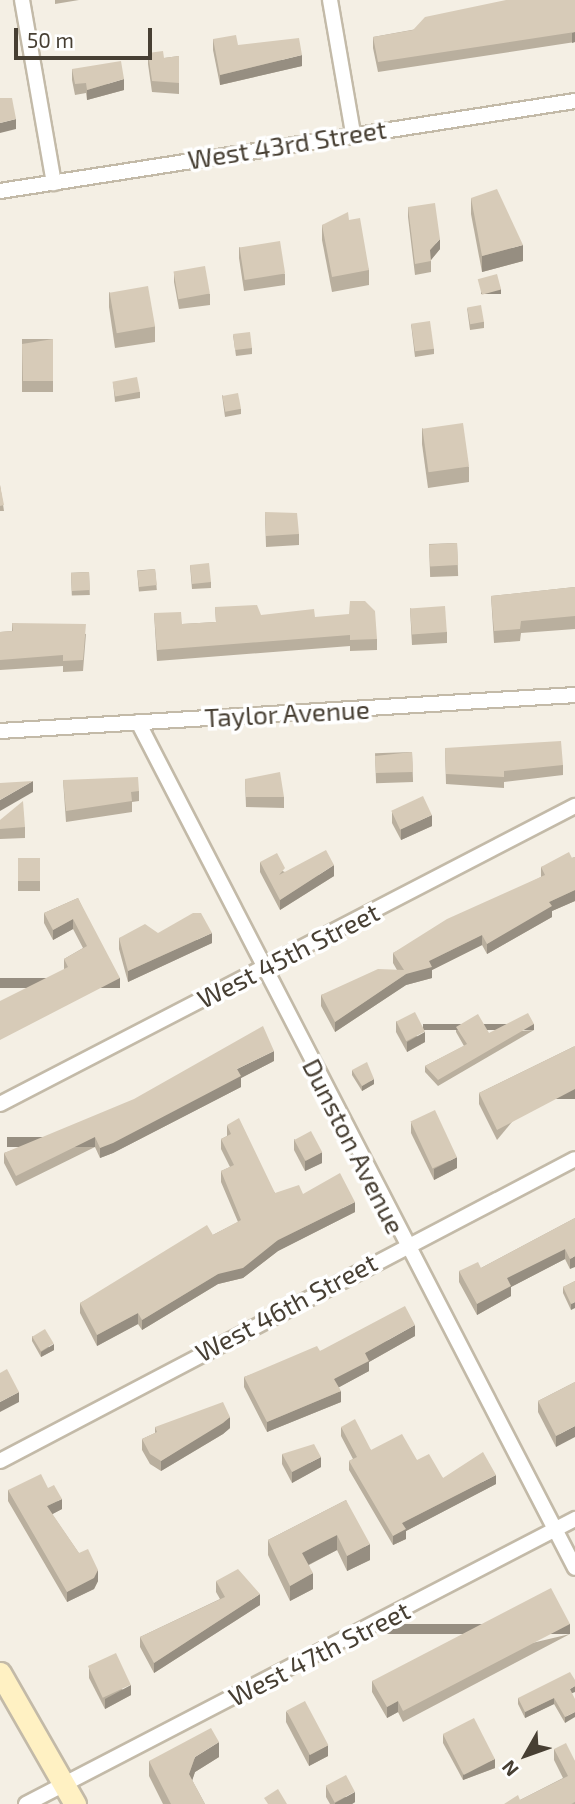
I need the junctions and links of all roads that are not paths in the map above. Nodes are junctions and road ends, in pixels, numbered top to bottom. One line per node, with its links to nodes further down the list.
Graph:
1 (22, 0): 5 (street)
2 (330, 0): 4 (street)
3 (575, 101): 4 (street, West 43rd Street)
4 (353, 133): 5 (street, West 43rd Street)
5 (54, 183): 6 (street, West 43rd Street)
6 (0, 191)
7 (575, 695): 8 (street, Taylor Avenue)
8 (138, 722): 9 (street, Taylor Avenue); 11 (street, Dunston Avenue)
9 (0, 730)
10 (575, 806): 11 (street, West 45th Street)
11 (264, 968): 12 (street, West 45th Street); 14 (street, Dunston Avenue)
12 (0, 1104)
13 (575, 1159): 14 (street, West 46th Street)
14 (403, 1244): 15 (street, West 46th Street); 17 (street, Dunston Avenue)
15 (0, 1461)
16 (575, 1519): 17 (street, West 47th Street)
17 (555, 1530): 18 (street, Dunston Avenue); 20 (street, West 47th Street)
18 (575, 1568)
19 (0, 1673): 20 (main road)
20 (66, 1795): 21 (street, West 47th Street); 22 (main road)
21 (26, 1804)
22 (75, 1804)

